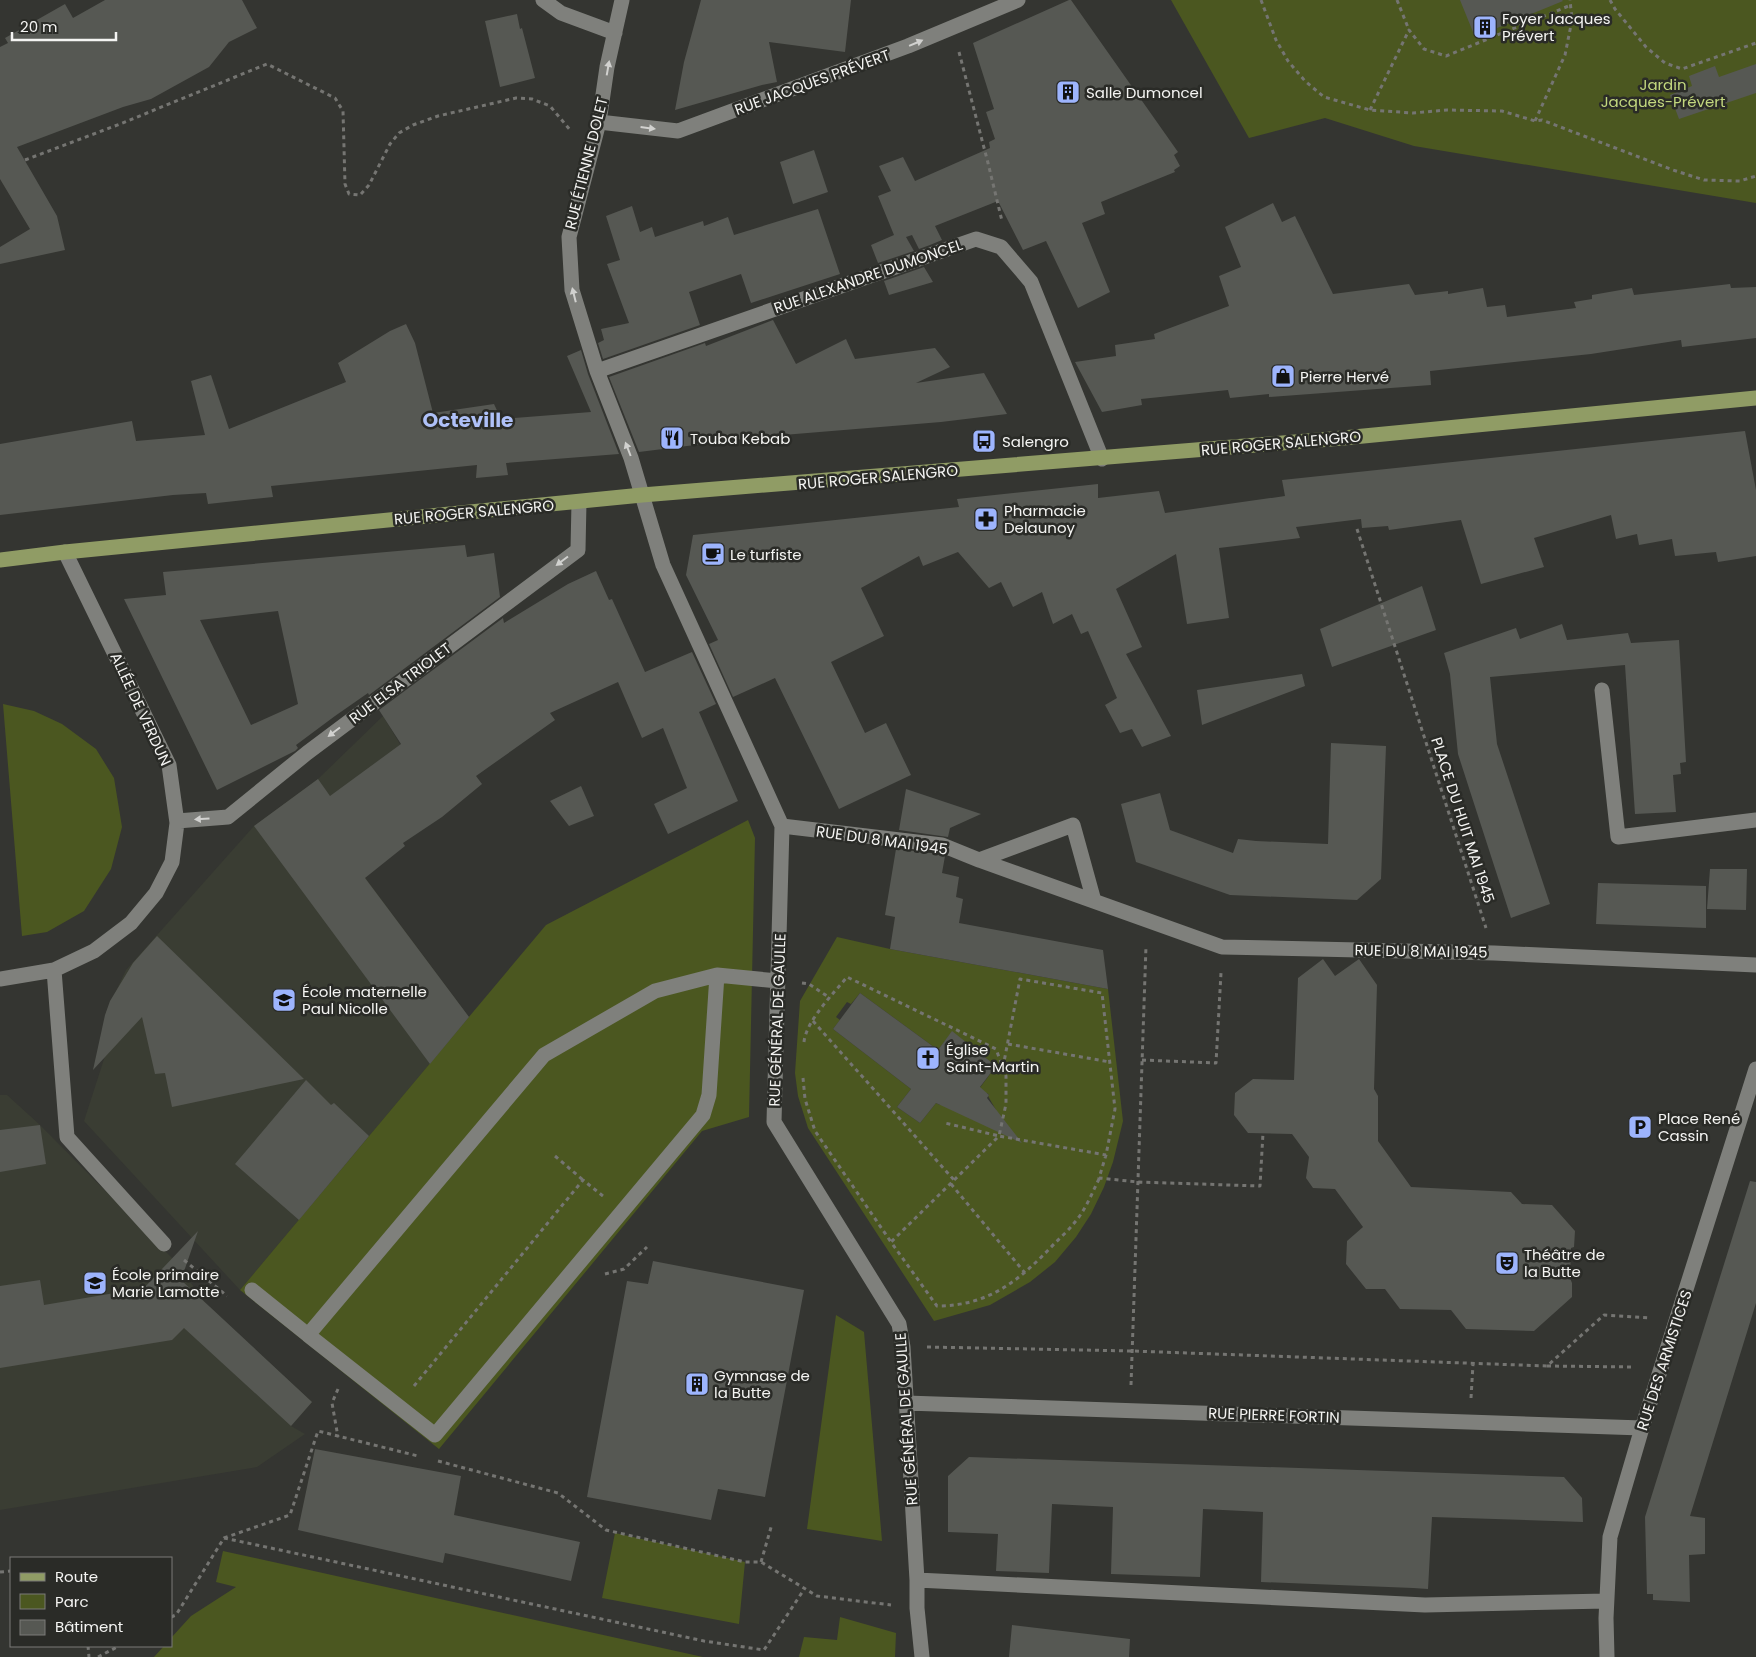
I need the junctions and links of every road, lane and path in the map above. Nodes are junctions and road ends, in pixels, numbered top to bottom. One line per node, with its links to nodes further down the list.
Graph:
1 (543, 0): 10 (street)
2 (622, 0): 10 (street, RUE ÉTIENNE DOLET)
3 (1018, 0): 8 (street, RUE JACQUES PRÉVERT)
4 (1261, 0): 12 (path)
5 (1397, 0): 9 (path)
6 (1610, 0): 11 (path)
7 (1571, 2): 9 (path); 13 (path)
8 (953, 28): 14 (street, RUE JACQUES PRÉVERT, one-way to 8); 18 (path)
9 (1409, 30): 12 (path)
10 (614, 33): 14 (street, RUE ÉTIENNE DOLET, one-way to 10)
11 (1756, 43)
12 (1370, 110): 13 (path)
13 (1535, 121): 17 (path)
14 (599, 122): 15 (street, RUE ÉTIENNE DOLET)
15 (590, 158): 16 (path); 19 (street, RUE ÉTIENNE DOLET, one-way to 15)
16 (25, 160)
17 (1756, 176)
18 (1001, 247): 19 (street, RUE ALEXANDRE DUMONCEL); 21 (street)
19 (597, 371): 22 (street, RUE ÉTIENNE DOLET, one-way to 19)
20 (1756, 398): 21 (main road, RUE ROGER SALENGRO)
21 (1102, 458): 22 (main road, RUE ROGER SALENGRO)
22 (642, 495): 23 (main road, RUE ROGER SALENGRO); 30 (street, RUE GÉNÉRAL DE GAULLE)
23 (578, 502): 25 (main road, RUE ROGER SALENGRO); 29 (street, RUE ELSA TRIOLET, one-way to 29)
24 (1356, 529): 35 (path, PLACE DU HUIT MAI 1945)
25 (65, 552): 26 (main road, RUE ROGER SALENGRO); 29 (street, ALLÉE DE VERDUN)
26 (0, 560)
27 (1602, 690): 28 (street)
28 (1756, 820)
29 (177, 821): 37 (street, ALLÉE DE VERDUN)
30 (782, 826): 31 (street, RUE DU 8 MAI 1945); 40 (street, RUE GÉNÉRAL DE GAULLE)
31 (979, 860): 32 (street, RUE DU 8 MAI 1945); 32 (street)
32 (1094, 901): 33 (street, RUE DU 8 MAI 1945)
33 (1147, 921): 34 (street, RUE DU 8 MAI 1945); 44 (path)
34 (1222, 947): 35 (street, RUE DU 8 MAI 1945); 44 (path)
35 (1494, 952): 36 (street, RUE DU 8 MAI 1945)
36 (1756, 965)
37 (54, 970): 39 (street, ALLÉE DE VERDUN); 61 (street)
38 (716, 975): 40 (street); 59 (street); 65 (street)
39 (0, 979)
40 (778, 980): 66 (street, RUE GÉNÉRAL DE GAULLE)
41 (813, 1021): 43 (path); 46 (path); 56 (path)
42 (1008, 1044): 45 (path); 45 (path); 46 (path)
43 (803, 1049)
44 (1142, 1060): 57 (path)
45 (1110, 1062): 52 (path)
46 (1003, 1068): 51 (path)
47 (1756, 1069): 64 (street, RUE DES ARMISTICES)
48 (802, 1073): 60 (path)
49 (945, 1123): 51 (path)
50 (1263, 1133): 57 (path)
51 (999, 1136): 52 (path); 56 (path)
52 (1106, 1154): 54 (path)
53 (555, 1156): 55 (path)
54 (1099, 1178): 57 (path); 62 (path)
55 (583, 1180): 59 (path); 73 (path)
56 (954, 1180): 58 (path)
57 (1138, 1182): 67 (path)
58 (951, 1184): 60 (path); 62 (path)
59 (623, 1211): 73 (street)
60 (891, 1242): 62 (path)
61 (164, 1244)
62 (1025, 1272)
63 (252, 1290): 65 (street)
64 (1677, 1320): 69 (path); 76 (street, RUE DES ARMISTICES)
65 (308, 1335): 73 (street)
66 (903, 1347): 67 (path); 72 (street, RUE GÉNÉRAL DE GAULLE)
67 (1132, 1351): 68 (path); 74 (path)
68 (1473, 1364): 69 (path); 75 (path)
69 (1547, 1366): 70 (path)
70 (1606, 1367)
71 (332, 1402): 77 (path)
72 (906, 1403): 74 (street, RUE PIERRE FORTIN); 83 (street, RUE GÉNÉRAL DE GAULLE)
73 (398, 1406)
74 (1130, 1410): 75 (street, RUE PIERRE FORTIN)
75 (1471, 1422): 76 (street, RUE PIERRE FORTIN)
76 (1642, 1428): 85 (street, RUE DES ARMISTICES)
77 (338, 1436): 78 (path); 81 (path)
78 (424, 1457)
79 (434, 1460): 82 (path)
80 (772, 1524): 82 (path)
81 (224, 1538): 84 (path); 87 (path)
82 (761, 1562): 84 (path)
83 (917, 1580): 85 (street); 86 (street, RUE GÉNÉRAL DE GAULLE)
84 (805, 1588): 86 (path)
85 (1606, 1601): 91 (street, RUE DES ARMISTICES)
86 (917, 1608): 90 (street, RUE GÉNÉRAL DE GAULLE)
87 (172, 1617)
88 (117, 1647): 89 (path)
89 (98, 1657)
90 (922, 1657)
91 (1607, 1657)

